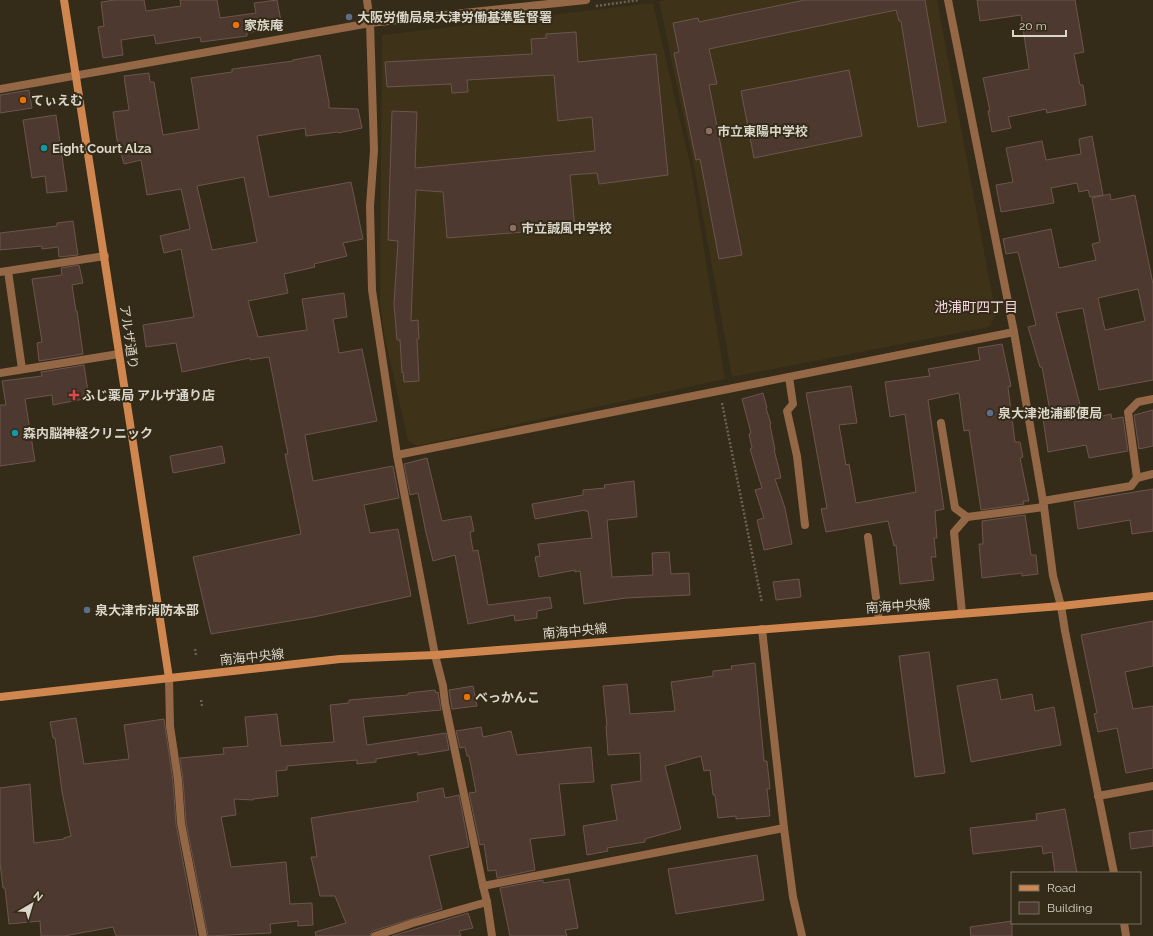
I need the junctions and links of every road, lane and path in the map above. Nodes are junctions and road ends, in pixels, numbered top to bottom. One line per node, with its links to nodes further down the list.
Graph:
1 (64, 0): 6 (street, アルザ通り)
2 (368, 0): 5 (street)
3 (586, 0): 5 (street)
4 (948, 0): 10 (street)
5 (370, 23): 6 (street); 18 (street)
6 (77, 77): 7 (street); 8 (street, アルザ通り)
7 (0, 89)
8 (105, 256): 9 (street); 11 (street, アルザ通り)
9 (4, 271): 12 (street)
10 (1014, 332): 14 (street); 21 (street)
11 (119, 354): 12 (street); 34 (street, アルザ通り)
12 (22, 369): 13 (street)
13 (0, 373)
14 (789, 377): 15 (street); 23 (street)
15 (720, 391): 18 (street); 26 (path)
16 (1153, 399): 20 (street)
17 (940, 423): 22 (street)
18 (397, 455): 33 (street)
19 (1153, 474): 20 (street)
20 (1137, 478): 21 (street)
21 (1044, 504): 22 (street); 27 (street)
22 (967, 517): 28 (street)
23 (804, 525)
24 (868, 537): 29 (street)
25 (1153, 596): 27 (street, 南海中央線)
26 (762, 603)
27 (1061, 606): 28 (street, 南海中央線); 39 (street)
28 (962, 613): 29 (street, 南海中央線)
29 (879, 620): 30 (street, 南海中央線)
30 (762, 629): 33 (street, 南海中央線); 40 (street)
31 (195, 649): 32 (path)
32 (196, 655)
33 (435, 655): 34 (street, 南海中央線); 42 (street)
34 (169, 678): 35 (street, 南海中央線); 45 (street)
35 (0, 697)
36 (201, 700): 37 (path)
37 (202, 706)
38 (1153, 786): 39 (street)
39 (1098, 796): 41 (street)
40 (784, 828): 42 (street); 48 (street)
41 (1114, 872)
42 (482, 886): 43 (street)
43 (487, 902): 46 (street); 47 (street)
44 (1124, 924): 49 (street)
45 (203, 936)
46 (376, 936)
47 (492, 936)
48 (802, 936)
49 (1126, 936)

